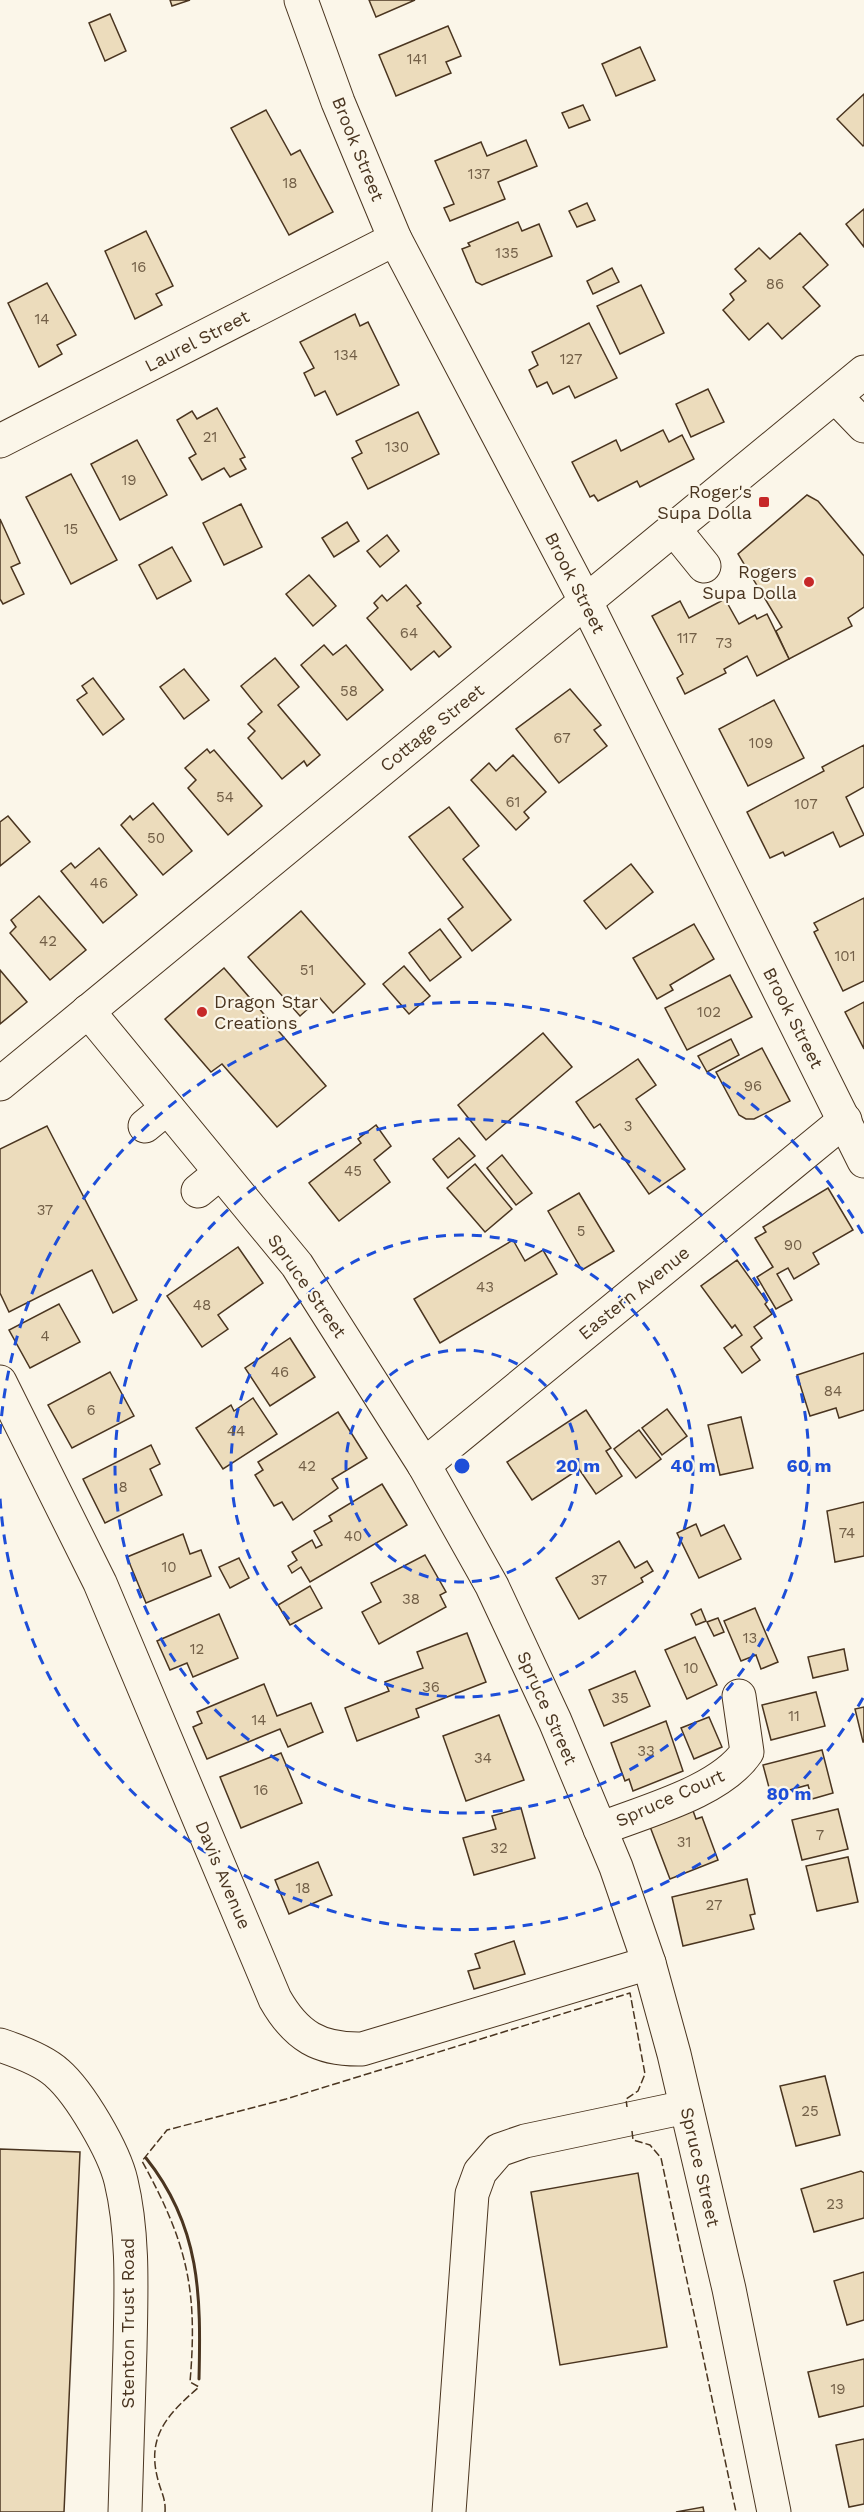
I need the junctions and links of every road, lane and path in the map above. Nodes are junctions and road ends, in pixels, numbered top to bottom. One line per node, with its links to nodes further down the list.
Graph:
1 (301, 0): 2 (main road, Brook Street)
2 (394, 239): 6 (main road, Laurel Street); 9 (main road, Brook Street)
3 (864, 372): 4 (main road, Cottage Street)
4 (836, 397): 5 (main road); 7 (main road, Cottage Street)
5 (864, 426)
6 (0, 441)
7 (674, 528): 8 (main road); 9 (main road, Cottage Street)
8 (704, 566)
9 (586, 602): 10 (main road, Cottage Street); 12 (main road, Brook Street)
10 (88, 1011): 11 (main road, Cottage Street); 15 (main road, Spruce Street)
11 (0, 1083)
12 (845, 1120): 13 (main road, Brook Street); 15 (main road, Eastern Avenue)
13 (864, 1161)
14 (4, 1401): 18 (main road, Davis Avenue)
15 (424, 1465): 17 (main road, Spruce Street)
16 (739, 1696): 17 (main road, Spruce Court)
17 (600, 1829): 18 (main road, Spruce Street)
18 (649, 1963): 20 (main road, Spruce Street)
19 (0, 2045): 21 (main road, Stenton Trust Road)
20 (686, 2107): 22 (main road); 23 (main road, Spruce Street)
21 (125, 2512)
22 (449, 2512)
23 (774, 2512)

